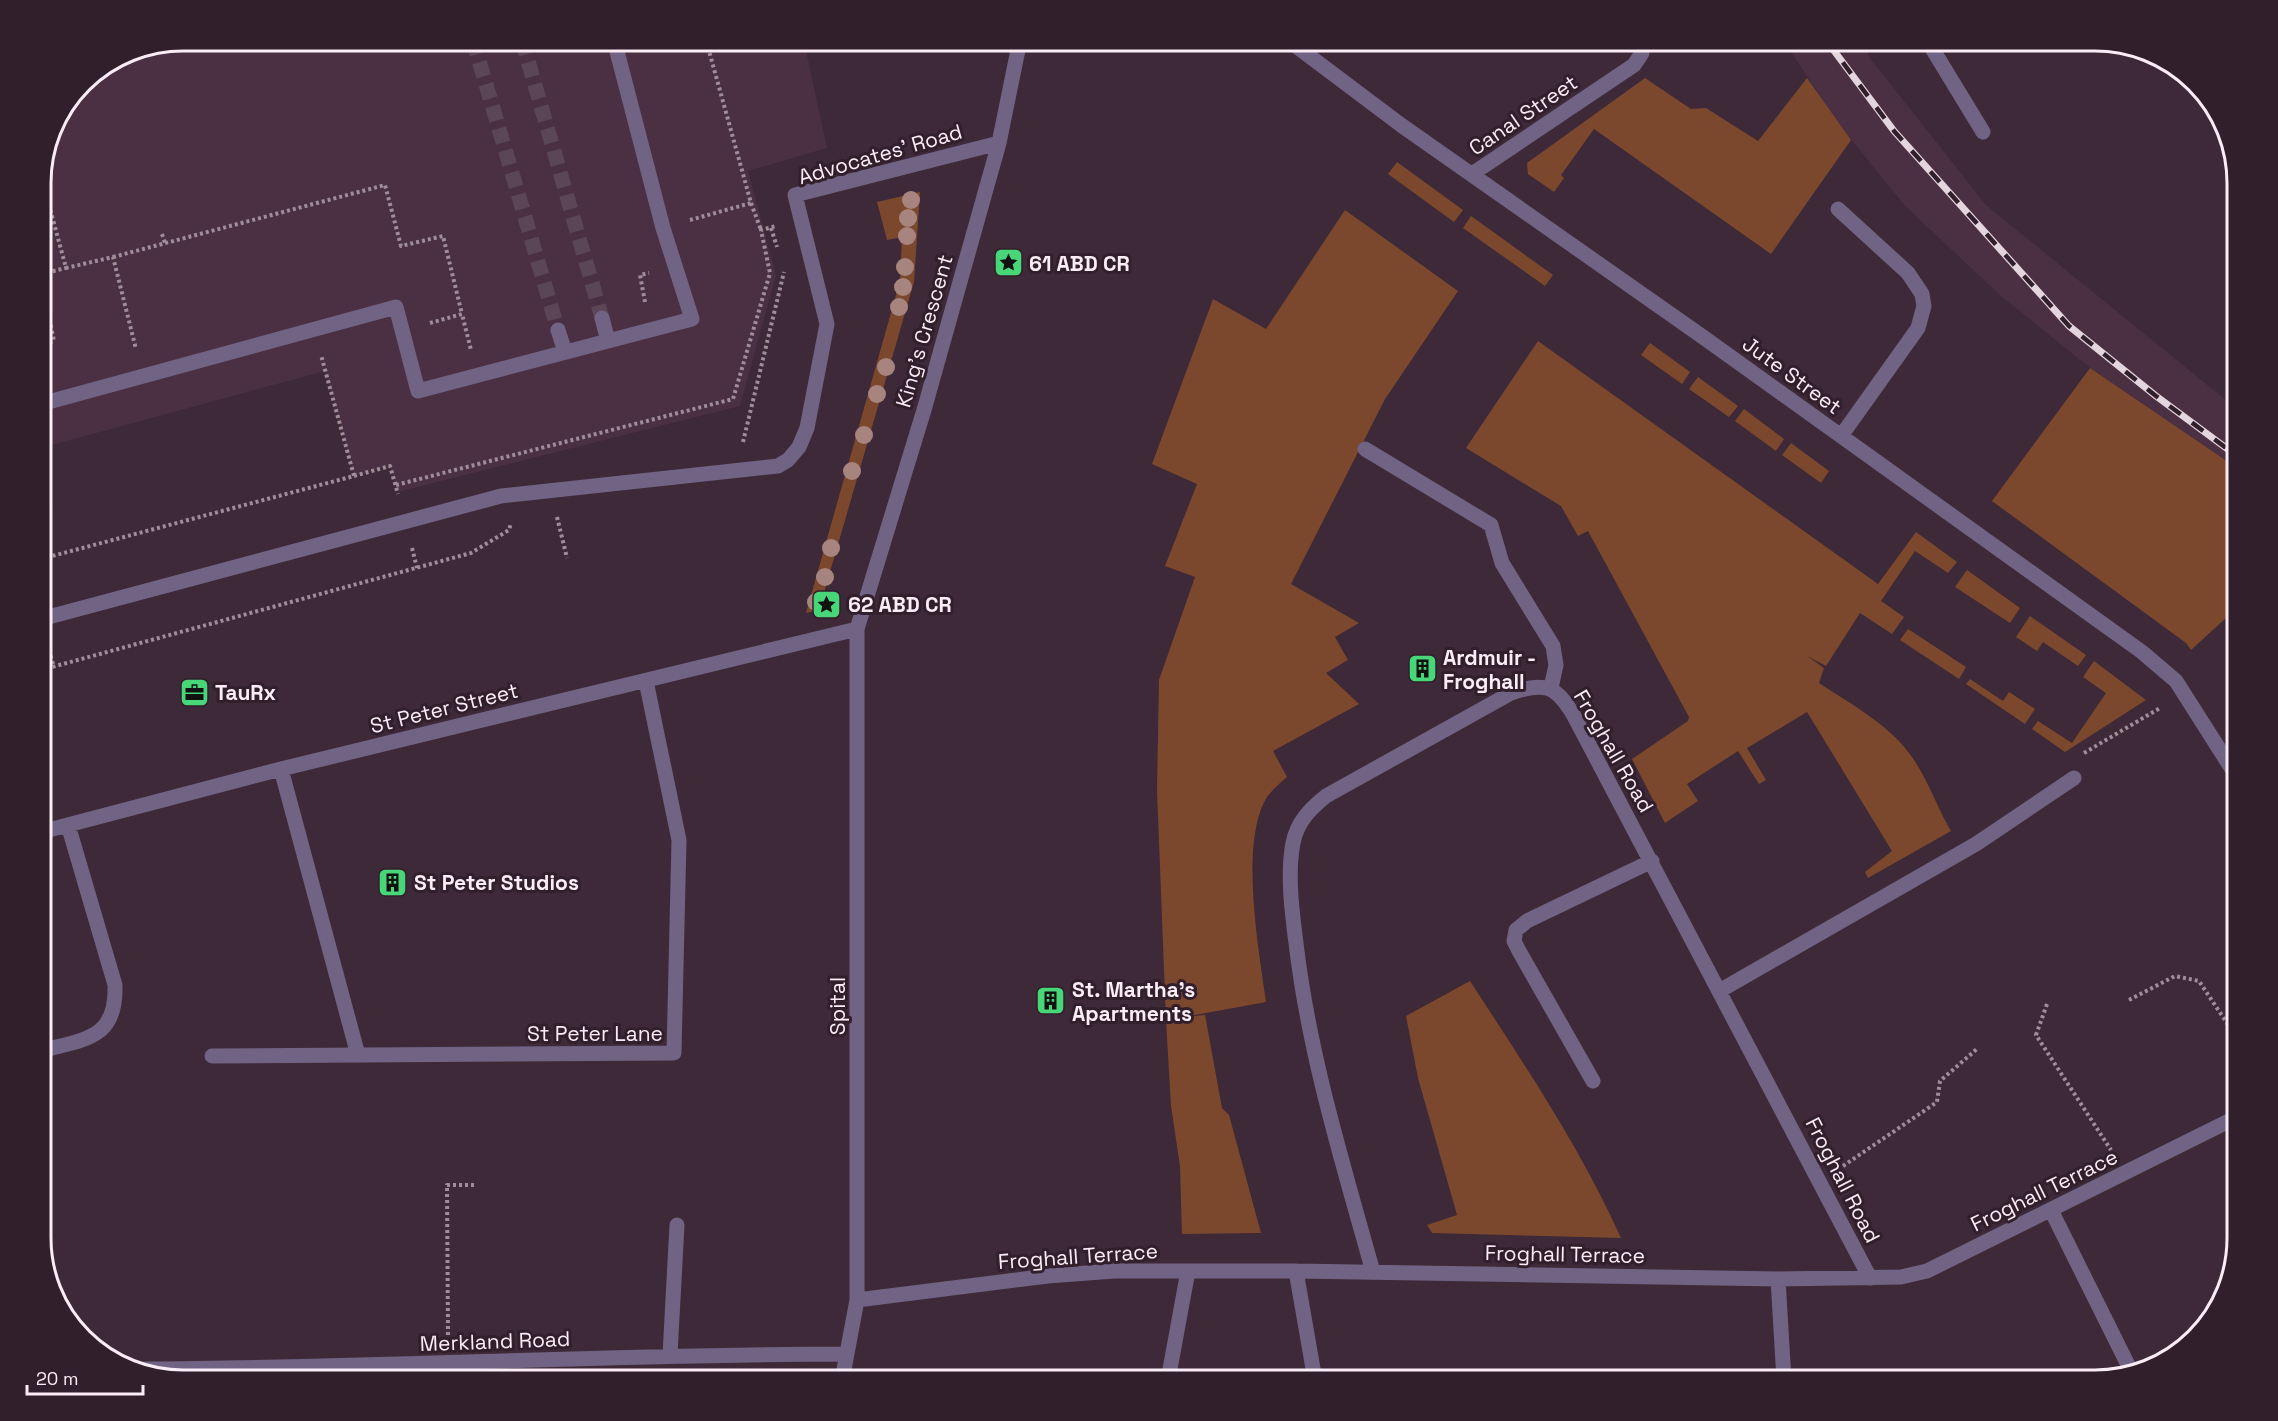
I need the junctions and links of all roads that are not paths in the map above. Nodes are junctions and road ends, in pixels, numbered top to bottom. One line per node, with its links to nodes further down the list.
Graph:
1 (617, 51): 12 (street)
2 (1018, 51): 7 (street, King's Crescent)
3 (1303, 51): 8 (street, Jute Street)
4 (1642, 51): 8 (street, Canal Street)
5 (1934, 51): 6 (street)
6 (1983, 132)
7 (999, 143): 17 (street, Advocates' Road); 18 (street, King's Crescent)
8 (1472, 174): 15 (street, Jute Street)
9 (1838, 209): 15 (street)
10 (602, 318): 12 (street)
11 (558, 330): 13 (street)
12 (608, 341): 13 (street)
13 (565, 352): 14 (street)
14 (51, 401)
15 (1841, 436): 21 (street, Jute Street)
16 (1365, 449): 20 (street)
17 (51, 616)
18 (857, 629): 19 (street, St Peter Street); 40 (street, Spital)
19 (646, 681): 22 (street, St Peter Street); 29 (street, St Peter Lane)
20 (1551, 688): 26 (street, Froghall Road); 37 (street, Froghall Road)
21 (2227, 760)
22 (281, 769): 24 (street, St Peter Street); 29 (street)
23 (2074, 778): 27 (street)
24 (68, 825): 25 (street, St Peter Street); 28 (street)
25 (51, 829)
26 (1652, 861): 27 (street, Froghall Road); 31 (street)
27 (1721, 990): 38 (street, Froghall Road)
28 (51, 1048)
29 (358, 1055): 30 (street, St Peter Lane)
30 (212, 1056)
31 (1593, 1081)
32 (2227, 1122): 33 (street, Froghall Terrace)
33 (2052, 1210): 38 (street, Froghall Terrace); 43 (street)
34 (676, 1226): 42 (street)
35 (1188, 1271): 36 (street, Froghall Terrace); 40 (street, Froghall Terrace); 46 (street)
36 (1296, 1271): 37 (street, Froghall Terrace); 47 (street)
37 (1373, 1272): 39 (street, Froghall Terrace)
38 (1870, 1278): 39 (street, Froghall Terrace)
39 (1778, 1279): 48 (street)
40 (857, 1300): 41 (street, Spital)
41 (846, 1354): 42 (street, Merkland Road); 45 (street, Spital)
42 (670, 1355): 44 (street, Merkland Road)
43 (2129, 1366)
44 (372, 1370)
45 (844, 1370)
46 (1170, 1370)
47 (1313, 1370)
48 (1783, 1370)

